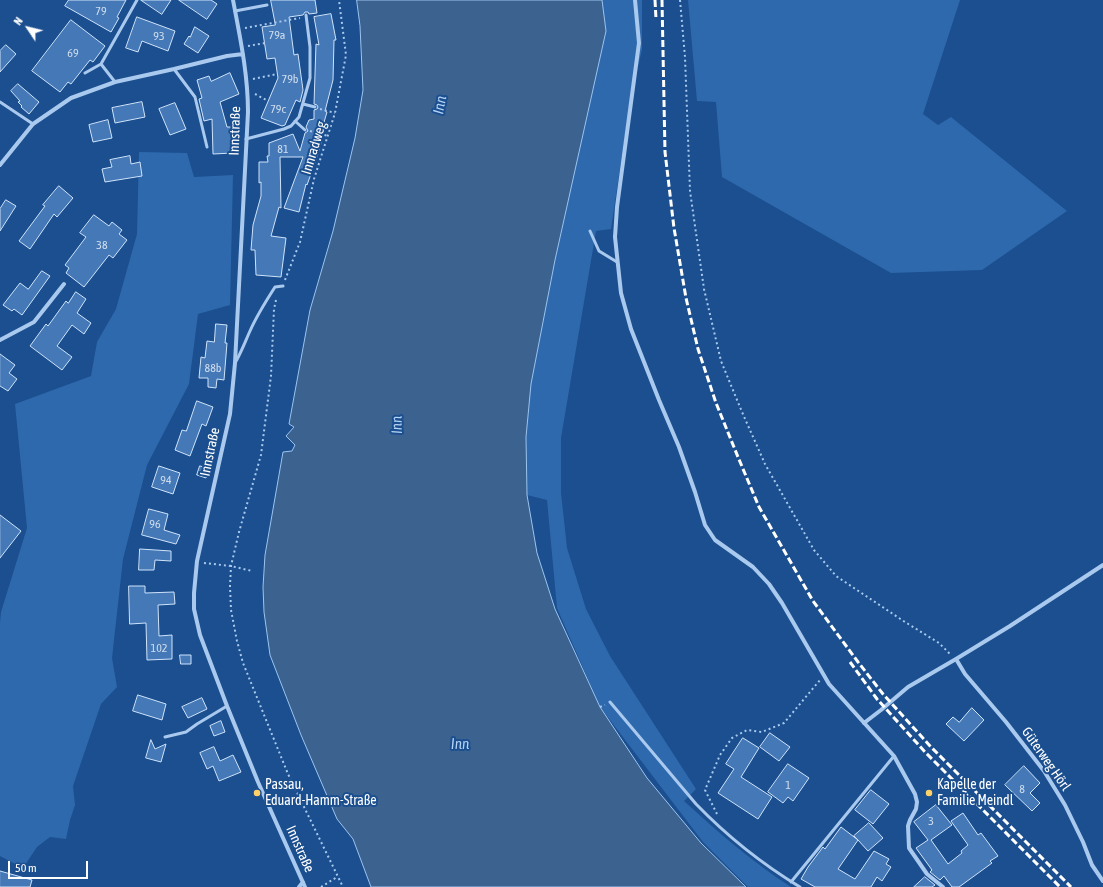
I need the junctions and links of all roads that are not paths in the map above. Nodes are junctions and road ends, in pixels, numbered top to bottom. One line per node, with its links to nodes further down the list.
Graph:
1 (137, 0): 8 (lane)
2 (233, 0): 5 (street, Innstraße)
3 (635, 0): 22 (street)
4 (267, 5): 5 (lane)
5 (235, 11): 7 (street, Innstraße)
6 (306, 16): 13 (lane)
7 (243, 54): 9 (street); 18 (street, Innstraße)
8 (101, 64): 10 (lane); 11 (lane)
9 (174, 69): 11 (street); 19 (lane)
10 (85, 73)
11 (115, 82): 16 (street)
12 (0, 102): 16 (lane)
13 (303, 104): 14 (lane); 15 (lane)
14 (315, 107)
15 (295, 121): 17 (lane); 18 (lane)
16 (33, 124): 20 (street)
17 (305, 130)
18 (246, 139): 26 (street, Innstraße)
19 (207, 148)
20 (0, 165)
21 (590, 231): 22 (lane)
22 (617, 262): 31 (street)
23 (64, 284): 25 (street)
24 (283, 286): 26 (lane)
25 (0, 340)
26 (236, 363): 30 (street, Innstraße)
27 (1103, 565): 28 (street)
28 (956, 659): 31 (street); 36 (street, Güterweg Hörl)
29 (610, 702): 35 (lane)
30 (227, 706): 32 (lane); 34 (street, Innstraße)
31 (864, 723): 33 (street)
32 (165, 737)
33 (894, 756): 35 (lane); 40 (street)
34 (303, 882): 37 (street); 38 (street, Innstraße)
35 (791, 882): 39 (lane)
36 (1103, 882)
37 (299, 887)
38 (305, 887)
39 (800, 887)
40 (943, 887)

